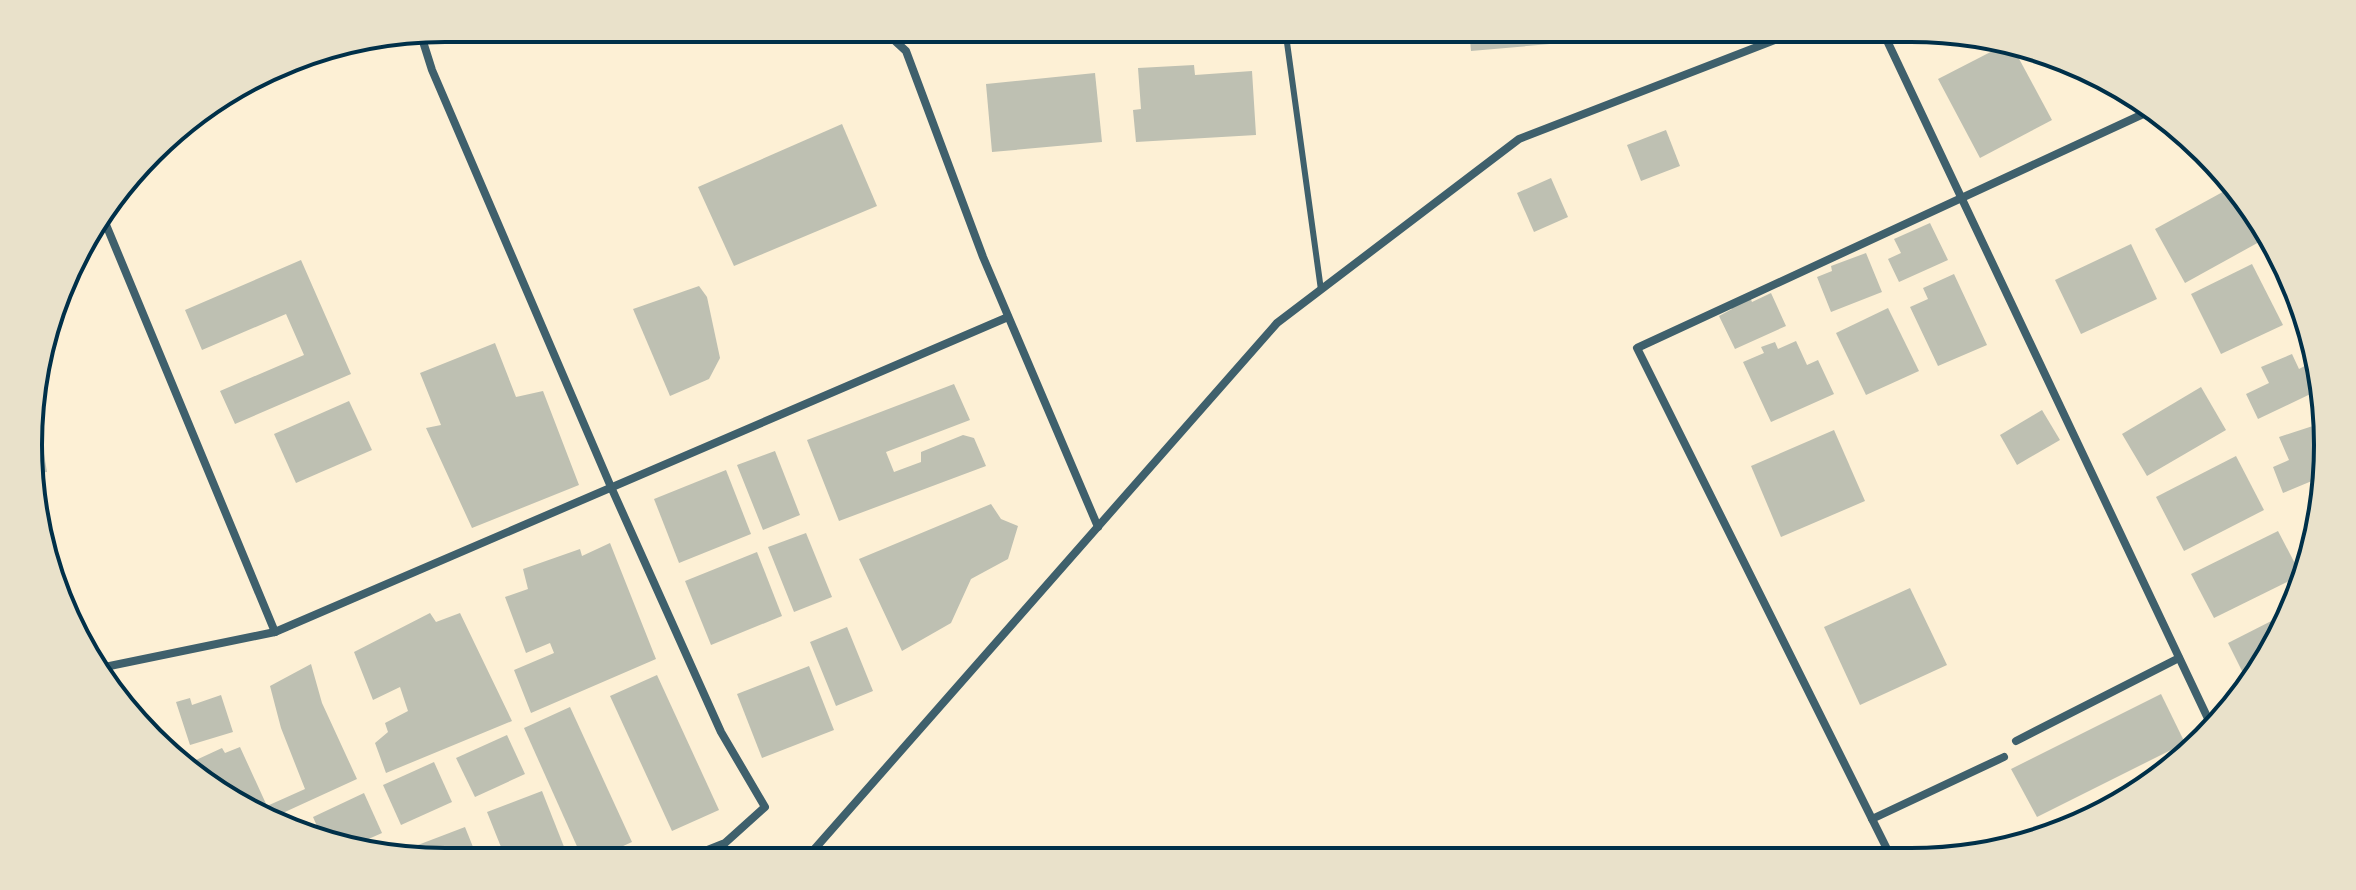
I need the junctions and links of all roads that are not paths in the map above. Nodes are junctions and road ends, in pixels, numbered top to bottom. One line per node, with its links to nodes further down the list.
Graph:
1 (896, 42): 10 (street)
2 (1287, 42): 9 (lane)
3 (1770, 42): 9 (street)
4 (1888, 42): 7 (street)
5 (423, 43): 11 (street)
6 (2142, 115): 7 (street)
7 (1960, 198): 14 (street); 19 (street)
8 (107, 226): 13 (street)
9 (1321, 290): 12 (street)
10 (1008, 317): 11 (street); 12 (street)
11 (611, 487): 13 (street); 20 (street)
12 (1098, 527): 21 (street)
13 (275, 632): 15 (street)
14 (2179, 658): 16 (street); 17 (street)
15 (108, 666)
16 (2208, 718)
17 (2016, 741)
18 (2004, 757): 19 (street)
19 (1872, 819): 22 (street)
20 (712, 848)
21 (815, 848)
22 (1886, 848)

